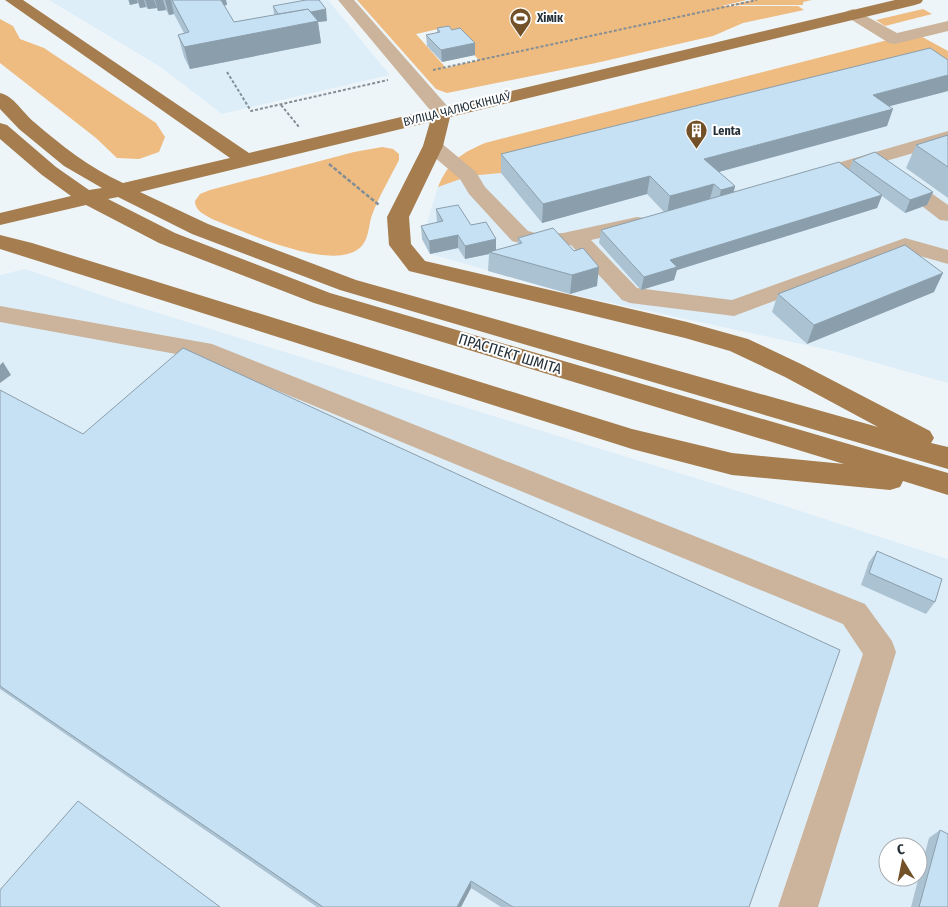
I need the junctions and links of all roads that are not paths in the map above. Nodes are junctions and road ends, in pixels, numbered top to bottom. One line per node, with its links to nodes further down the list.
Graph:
1 (13, 0): 14 (main road)
2 (346, 0): 9 (street)
3 (915, 0): 4 (main road, ВУЛІЦА ЧАЛЮСКІНЦАЎ)
4 (857, 7): 6 (street); 9 (main road, ВУЛІЦА ЧАЛЮСКІНЦАЎ)
5 (948, 26): 6 (street)
6 (895, 39): 7 (street)
7 (918, 52)
8 (0, 98): 24 (main road, ПРАСПЕКТ ШМІТА)
9 (442, 112): 12 (main road); 14 (main road, ВУЛІЦА ЧАЛЮСКІНЦАЎ)
10 (0, 130): 25 (main road, ПРАСПЕКТ ШМІТА)
11 (948, 137): 13 (street)
12 (433, 146): 19 (street); 23 (main road)
13 (872, 159): 15 (street); 16 (street)
14 (246, 160): 18 (main road, ВУЛІЦА ЧАЛЮСКІНЦАЎ)
15 (790, 182)
16 (948, 215)
17 (658, 218): 19 (street)
18 (0, 220)
19 (576, 237): 21 (street)
20 (0, 242): 25 (main road)
21 (948, 257)
22 (0, 314): 26 (street)
23 (948, 452)
24 (948, 458)
25 (948, 484)
26 (798, 907)

